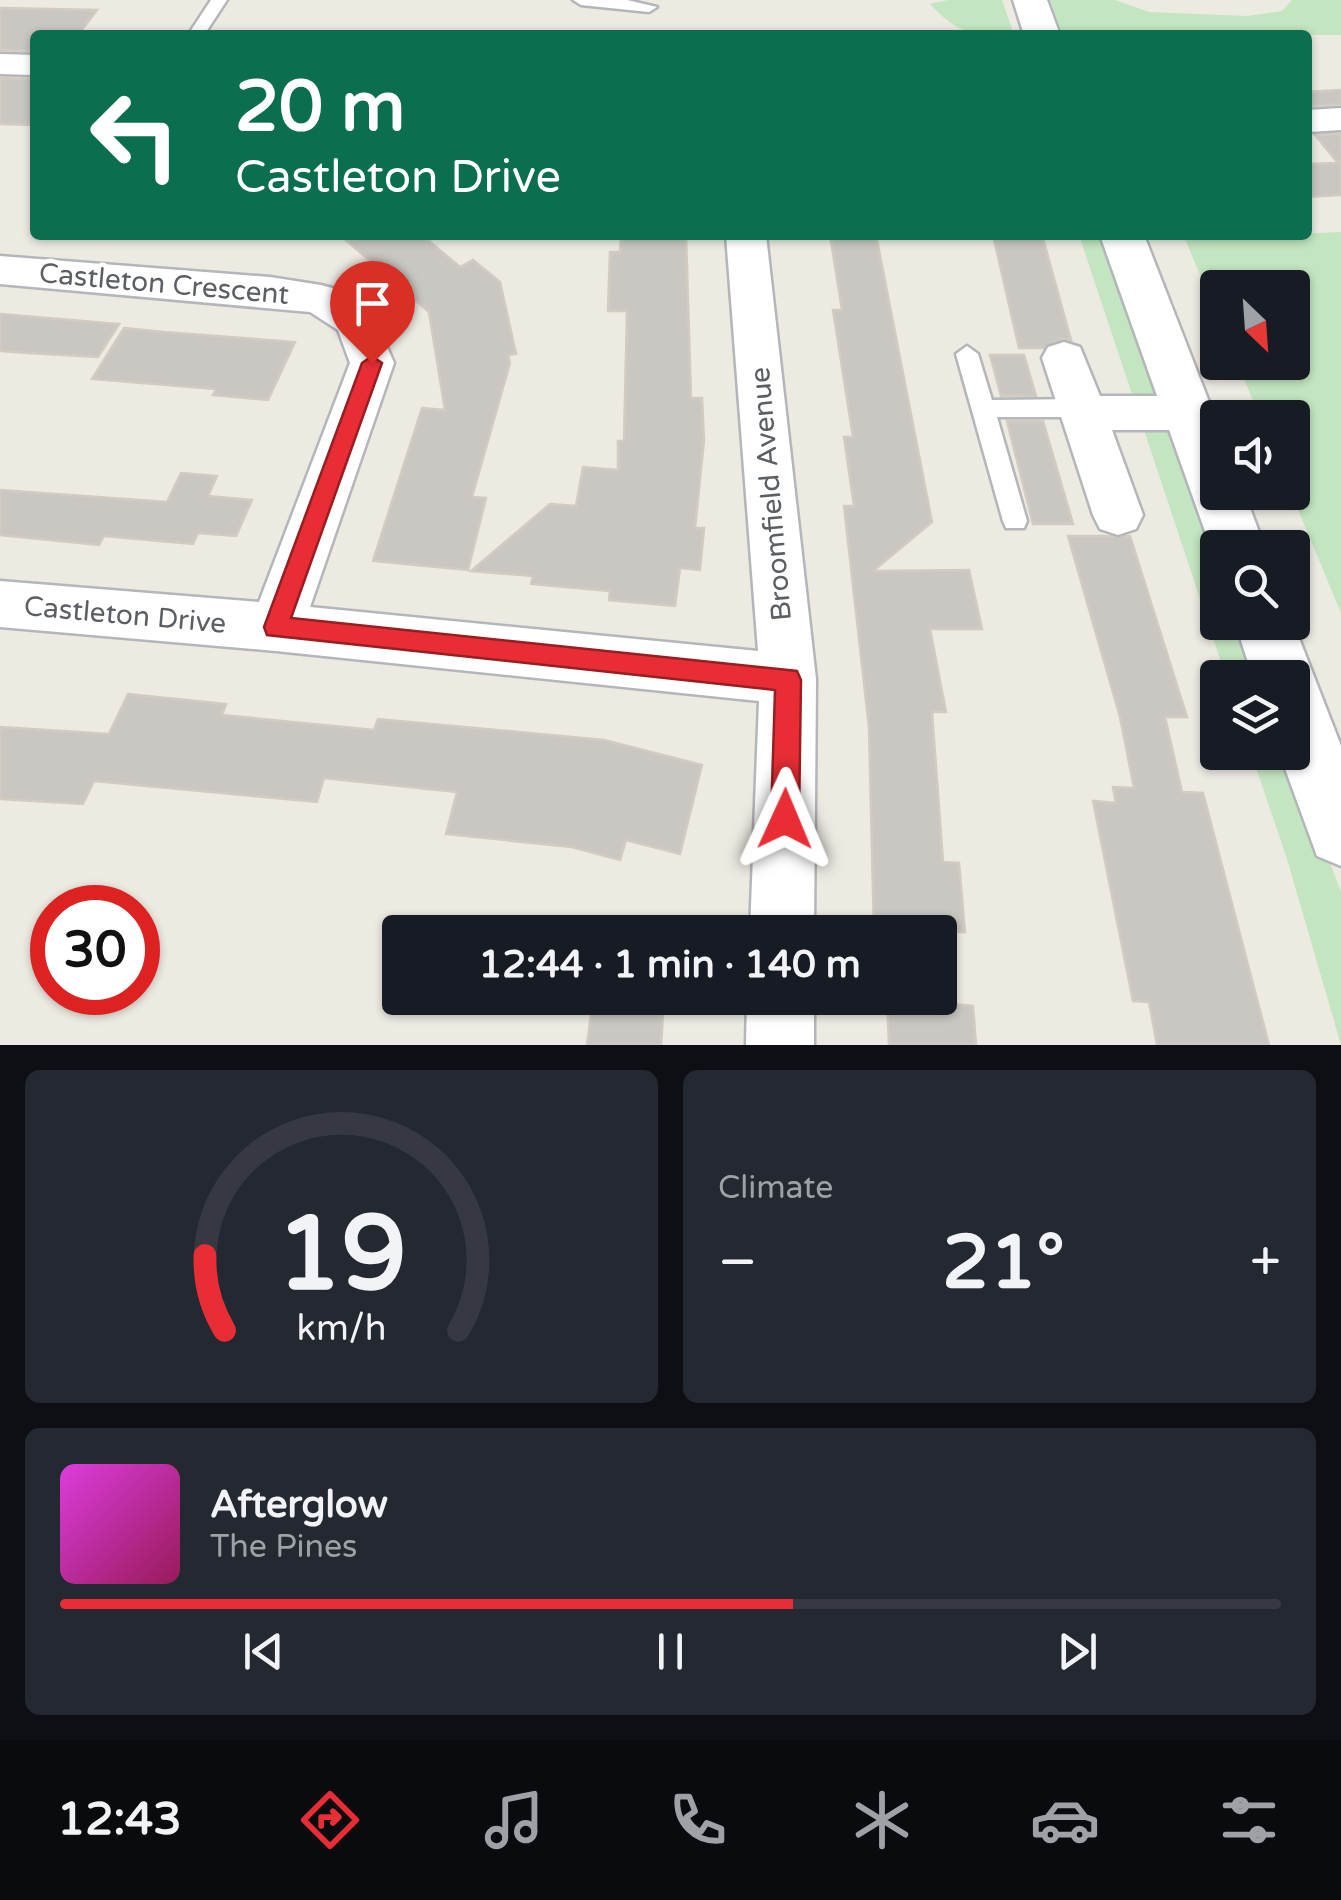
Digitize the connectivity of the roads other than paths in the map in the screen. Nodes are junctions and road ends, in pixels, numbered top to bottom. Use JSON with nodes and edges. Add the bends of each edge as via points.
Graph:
{"nodes":[{"id":1,"x":219,"y":0,"type":"edge"},
{"id":2,"x":581,"y":0,"type":"edge"},
{"id":3,"x":1030,"y":0,"type":"edge"},
{"id":4,"x":649,"y":7,"type":"dead end"},
{"id":5,"x":199,"y":30,"type":"edge"},
{"id":6,"x":1040,"y":30,"type":"edge"},
{"id":7,"x":0,"y":64,"type":"edge"},
{"id":8,"x":30,"y":65,"type":"edge"},
{"id":9,"x":1341,"y":119,"type":"edge"},
{"id":10,"x":1312,"y":121,"type":"edge"},
{"id":11,"x":746,"y":240,"type":"edge"},
{"id":12,"x":1124,"y":240,"type":"edge"},
{"id":13,"x":0,"y":270,"type":"edge"},
{"id":14,"x":967,"y":354,"type":"dead end"},
{"id":15,"x":1064,"y":358,"type":"dead end"},
{"id":16,"x":984,"y":409,"type":"junction"},
{"id":17,"x":1082,"y":411,"type":"junction"},
{"id":18,"x":1187,"y":412,"type":"junction"},
{"id":19,"x":1118,"y":515,"type":"dead end"},
{"id":20,"x":1016,"y":521,"type":"dead end"},
{"id":21,"x":1230,"y":530,"type":"edge"},
{"id":22,"x":0,"y":604,"type":"edge"},
{"id":23,"x":276,"y":627,"type":"junction"},
{"id":24,"x":788,"y":680,"type":"junction"},
{"id":25,"x":1310,"y":748,"type":"edge"},
{"id":26,"x":1341,"y":832,"type":"edge"},
{"id":27,"x":782,"y":915,"type":"edge"},
{"id":28,"x":781,"y":1015,"type":"edge"},
{"id":29,"x":780,"y":1045,"type":"edge"}],
"edges":[{"from":1,"to":5,"type":"lane"},
{"from":2,"to":4,"type":"lane"},
{"from":3,"to":6,"type":"street"},
{"from":7,"to":8,"type":"street"},
{"from":9,"to":10,"type":"street"},
{"from":11,"to":24,"type":"street","name":"Broomfield Avenue"},
{"from":12,"to":18,"type":"street"},
{"from":13,"to":23,"type":"street","name":"Castleton Crescent","via":[[270,291],[321,300],[356,321],[372,363]]},
{"from":14,"to":16,"type":"lane"},
{"from":15,"to":17,"type":"street"},
{"from":16,"to":17,"type":"lane"},
{"from":16,"to":20,"type":"lane"},
{"from":17,"to":18,"type":"street"},
{"from":17,"to":19,"type":"street"},
{"from":18,"to":21,"type":"street"},
{"from":22,"to":23,"type":"street","name":"Castleton Drive"},
{"from":23,"to":24,"type":"street","name":"Castleton Drive"},
{"from":24,"to":27,"type":"street","name":"Broomfield Avenue"},
{"from":25,"to":26,"type":"street"},
{"from":28,"to":29,"type":"street"}]}
